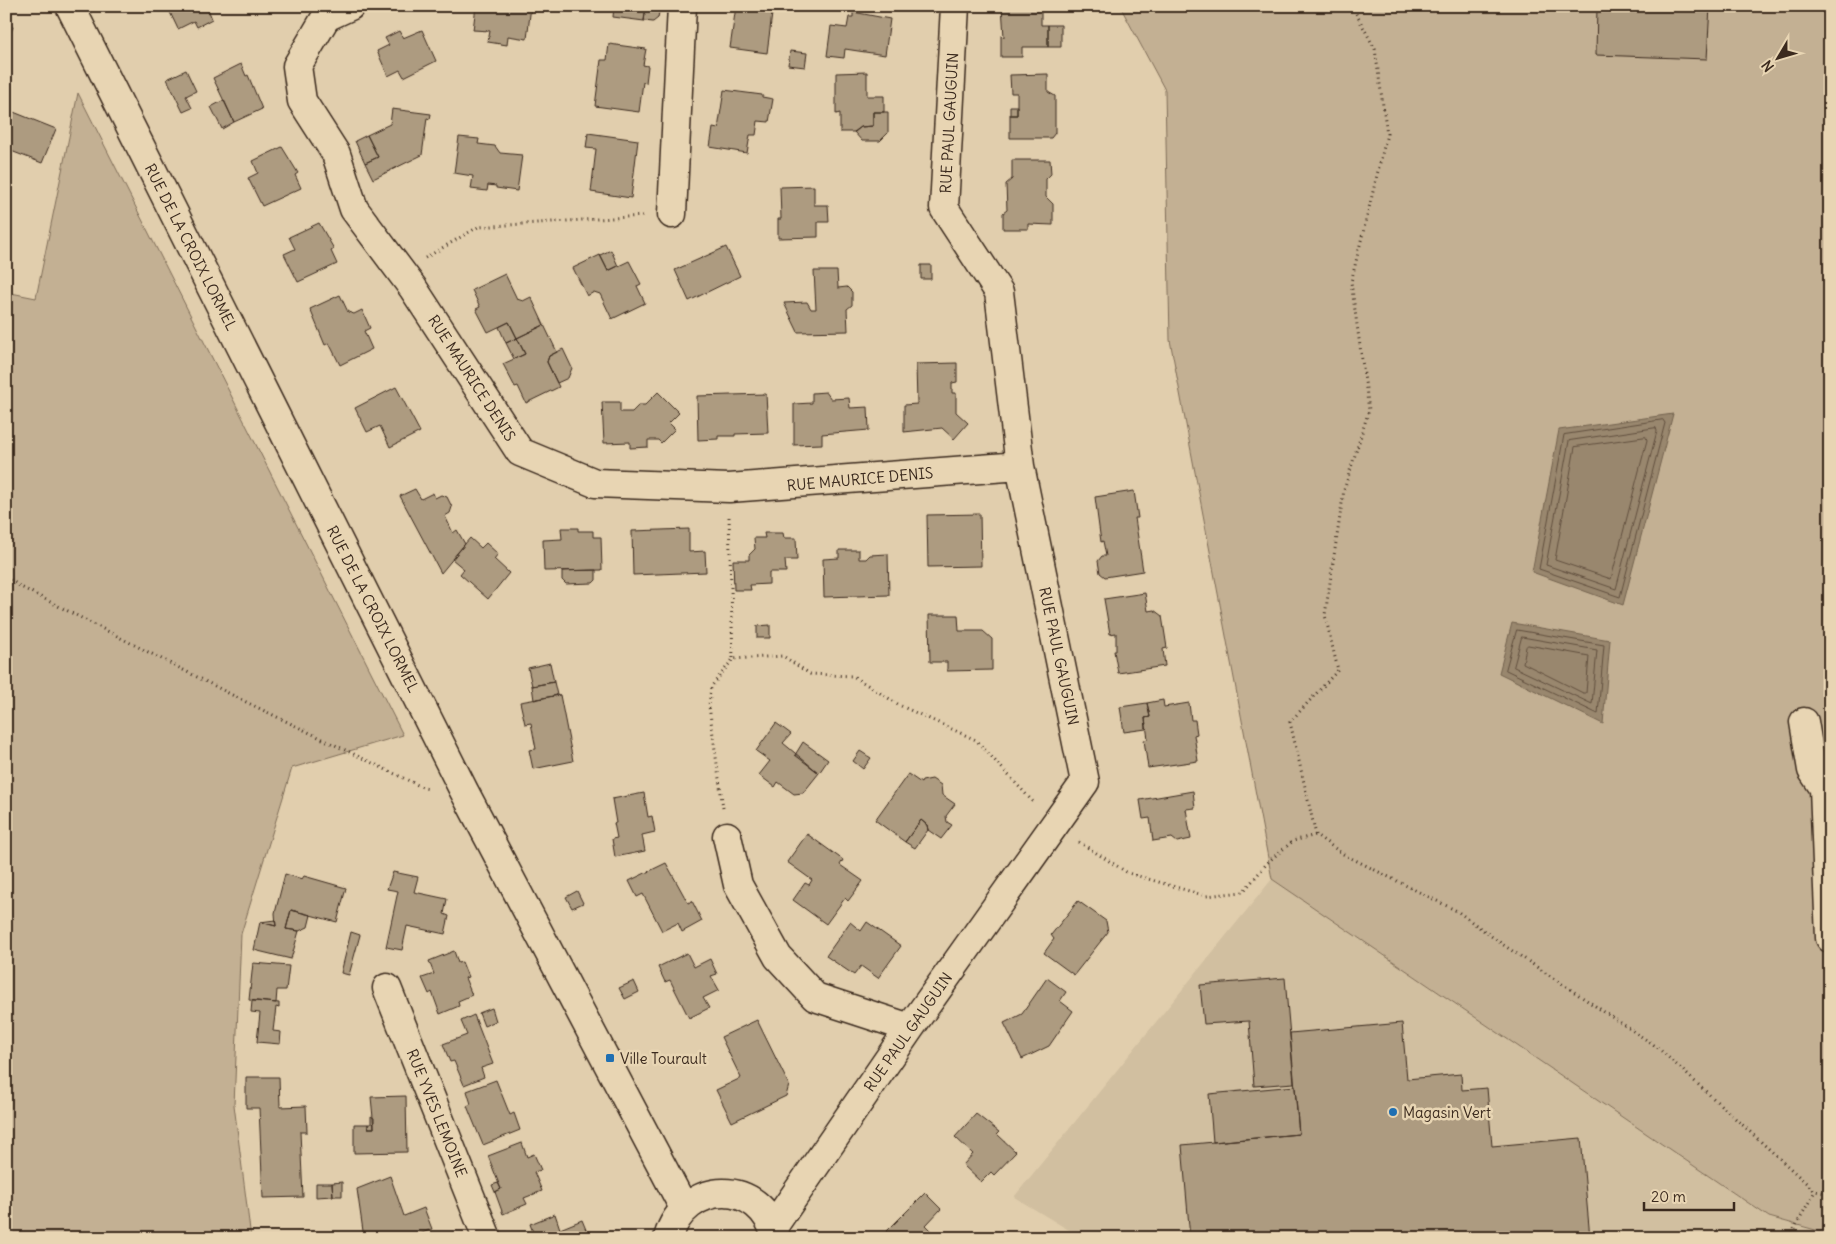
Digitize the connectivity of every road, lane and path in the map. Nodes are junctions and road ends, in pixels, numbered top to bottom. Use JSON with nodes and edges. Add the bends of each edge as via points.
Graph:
{"nodes":[{"id":1,"x":70,"y":6,"type":"edge"},
{"id":2,"x":350,"y":6,"type":"edge"},
{"id":3,"x":682,"y":6,"type":"edge"},
{"id":4,"x":955,"y":6,"type":"edge"},
{"id":5,"x":1352,"y":6,"type":"edge"},
{"id":6,"x":672,"y":214,"type":"joint"},
{"id":7,"x":401,"y":272,"type":"junction"},
{"id":8,"x":1020,"y":466,"type":"junction"},
{"id":9,"x":729,"y":488,"type":"junction"},
{"id":10,"x":6,"y":577,"type":"edge"},
{"id":11,"x":733,"y":659,"type":"junction"},
{"id":12,"x":1804,"y":722,"type":"dead end"},
{"id":13,"x":464,"y":791,"type":"junction"},
{"id":14,"x":1055,"y":825,"type":"junction"},
{"id":15,"x":1316,"y":835,"type":"junction"},
{"id":16,"x":727,"y":836,"type":"joint"},
{"id":17,"x":1830,"y":938,"type":"edge"},
{"id":18,"x":386,"y":988,"type":"dead end"},
{"id":19,"x":910,"y":1028,"type":"junction"},
{"id":20,"x":1815,"y":1191,"type":"junction"},
{"id":21,"x":1830,"y":1194,"type":"edge"},
{"id":22,"x":684,"y":1208,"type":"junction"},
{"id":23,"x":775,"y":1232,"type":"edge"},
{"id":24,"x":487,"y":1238,"type":"edge"},
{"id":25,"x":668,"y":1238,"type":"edge"},
{"id":26,"x":1789,"y":1238,"type":"edge"}],
"edges":[{"from":1,"to":13,"type":"street","name":"RUE DE LA CROIX LORMEL"},
{"from":2,"to":7,"type":"street","name":"RUE MAURICE DENIS","via":[[326,17],[297,66],[302,101],[336,154],[354,209]]},
{"from":3,"to":6,"type":"street"},
{"from":4,"to":8,"type":"street","name":"RUE PAUL GAUGUIN","via":[[944,208],[999,292]]},
{"from":5,"to":15,"type":"path","via":[[1375,50],[1388,134],[1351,282],[1369,410],[1344,490],[1325,615],[1338,670],[1290,722]]},
{"from":6,"to":7,"type":"path","via":[[478,227]]},
{"from":7,"to":9,"type":"street","name":"RUE MAURICE DENIS","via":[[520,452],[595,483]]},
{"from":8,"to":9,"type":"street","name":"RUE MAURICE DENIS"},
{"from":8,"to":14,"type":"street","name":"RUE PAUL GAUGUIN","via":[[1085,782]]},
{"from":9,"to":11,"type":"path"},
{"from":10,"to":13,"type":"path","via":[[242,700],[424,788]]},
{"from":11,"to":14,"type":"path","via":[[783,656],[810,674],[854,676],[901,706],[976,740]]},
{"from":11,"to":16,"type":"path","via":[[711,687],[709,706]]},
{"from":12,"to":17,"type":"street","via":[[1812,770],[1824,788]]},
{"from":13,"to":22,"type":"street","name":"RUE DE LA CROIX LORMEL"},
{"from":14,"to":15,"type":"path","via":[[1128,873],[1206,896],[1243,892],[1269,861],[1293,840]]},
{"from":14,"to":19,"type":"street","name":"RUE PAUL GAUGUIN"},
{"from":15,"to":20,"type":"path","via":[[1343,854],[1458,911],[1657,1047]]},
{"from":16,"to":19,"type":"street","via":[[738,885],[778,957],[815,997]]},
{"from":18,"to":24,"type":"street","name":"RUE YVES LEMOINE"},
{"from":19,"to":23,"type":"street","name":"RUE PAUL GAUGUIN"},
{"from":20,"to":21,"type":"path"},
{"from":20,"to":26,"type":"path"},
{"from":22,"to":23,"type":"street","via":[[699,1198],[716,1193],[734,1194],[751,1200],[764,1212]]},
{"from":22,"to":25,"type":"street","via":[[674,1221]]}]}
